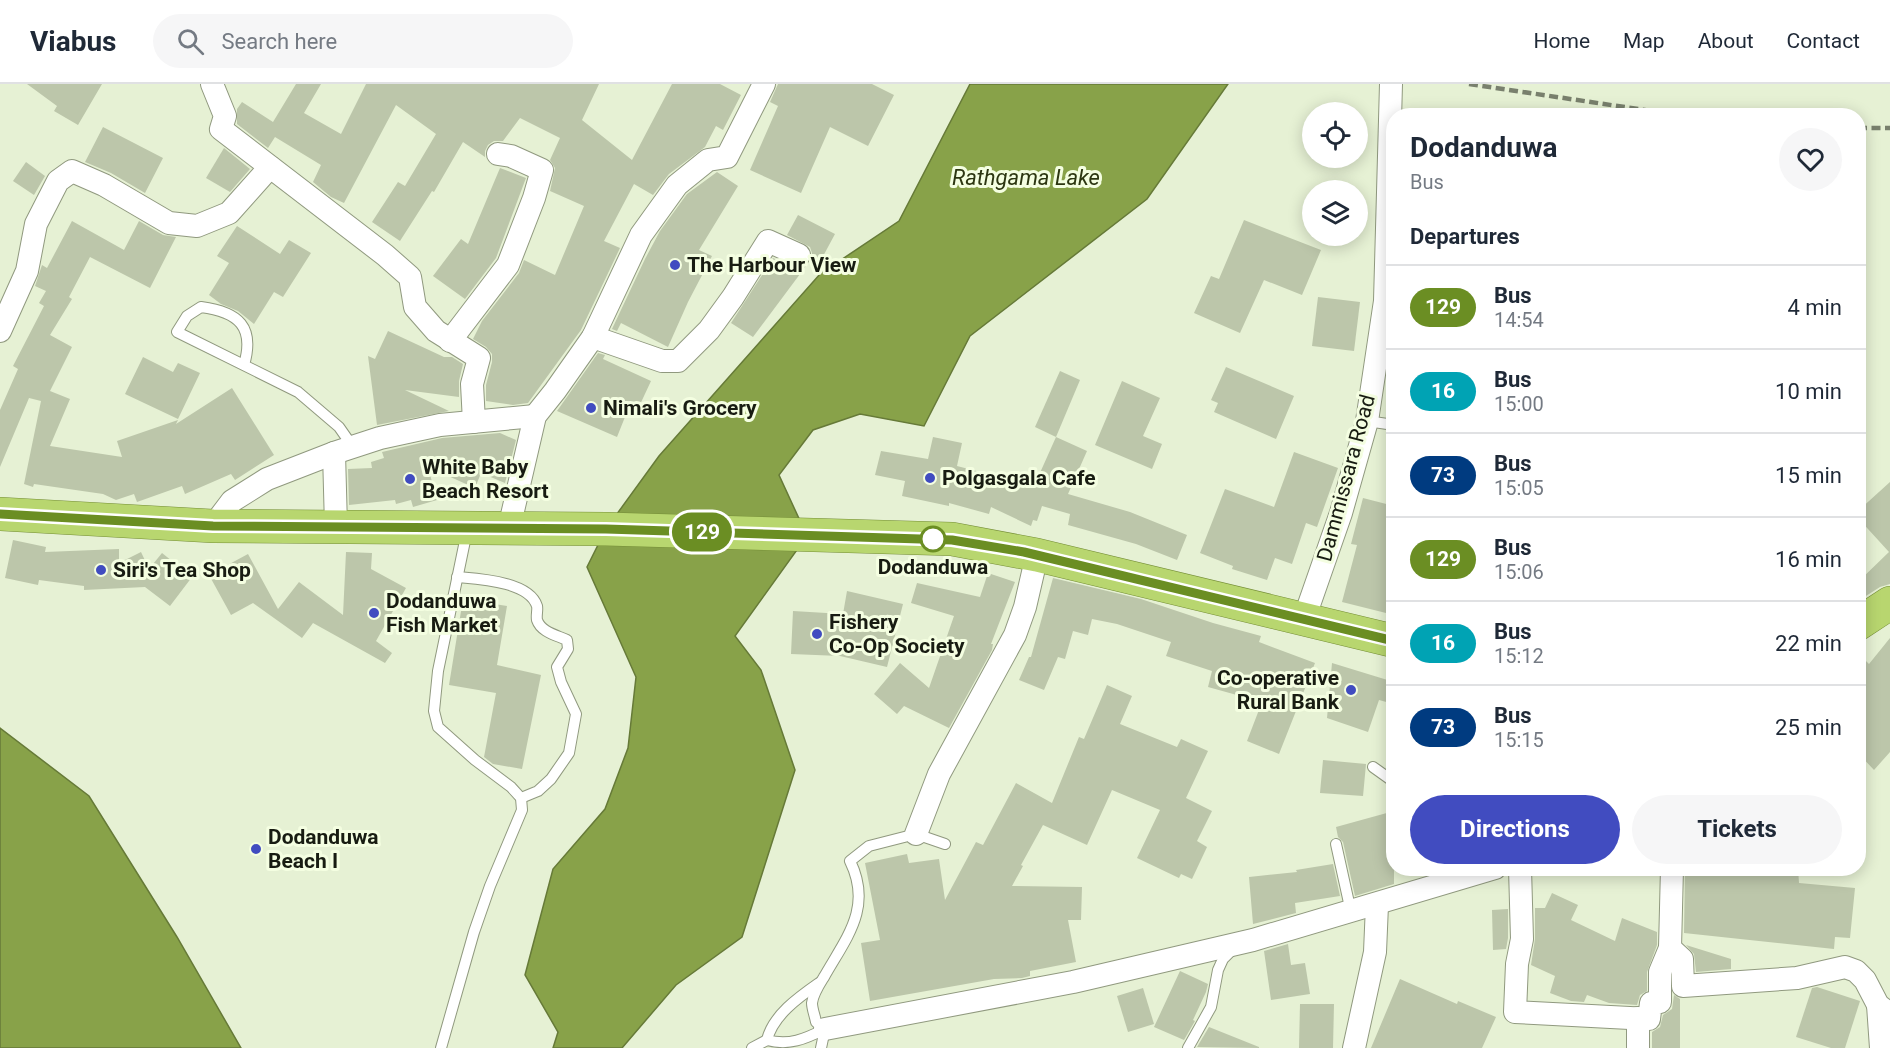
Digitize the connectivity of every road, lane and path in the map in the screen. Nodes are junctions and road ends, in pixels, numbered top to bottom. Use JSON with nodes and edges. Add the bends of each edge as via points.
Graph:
{"nodes":[{"id":1,"x":212,"y":84,"type":"edge"},
{"id":2,"x":764,"y":84,"type":"edge"},
{"id":3,"x":1391,"y":84,"type":"edge"},
{"id":4,"x":1391,"y":108,"type":"edge"},
{"id":5,"x":498,"y":154,"type":"dead end"},
{"id":6,"x":270,"y":167,"type":"junction"},
{"id":7,"x":799,"y":255,"type":"dead end"},
{"id":8,"x":1386,"y":294,"type":"edge"},
{"id":9,"x":0,"y":331,"type":"edge"},
{"id":10,"x":593,"y":337,"type":"junction"},
{"id":11,"x":450,"y":341,"type":"junction"},
{"id":12,"x":244,"y":365,"type":"junction"},
{"id":13,"x":535,"y":416,"type":"junction"},
{"id":14,"x":1366,"y":421,"type":"junction"},
{"id":15,"x":474,"y":422,"type":"junction"},
{"id":16,"x":1386,"y":424,"type":"edge"},
{"id":17,"x":343,"y":450,"type":"junction"},
{"id":18,"x":0,"y":514,"type":"edge"},
{"id":19,"x":213,"y":526,"type":"junction"},
{"id":20,"x":336,"y":526,"type":"junction"},
{"id":21,"x":467,"y":527,"type":"junction"},
{"id":22,"x":508,"y":528,"type":"junction"},
{"id":23,"x":1037,"y":555,"type":"junction"},
{"id":24,"x":457,"y":577,"type":"junction"},
{"id":25,"x":1880,"y":614,"type":"edge"},
{"id":26,"x":1304,"y":619,"type":"junction"},
{"id":27,"x":1866,"y":631,"type":"edge"},
{"id":28,"x":1386,"y":639,"type":"edge"},
{"id":29,"x":1373,"y":767,"type":"dead end"},
{"id":30,"x":1386,"y":776,"type":"edge"},
{"id":31,"x":521,"y":798,"type":"junction"},
{"id":32,"x":916,"y":834,"type":"junction"},
{"id":33,"x":945,"y":844,"type":"dead end"},
{"id":34,"x":1336,"y":844,"type":"dead end"},
{"id":35,"x":1461,"y":876,"type":"edge"},
{"id":36,"x":1520,"y":876,"type":"edge"},
{"id":37,"x":1672,"y":876,"type":"edge"},
{"id":38,"x":1377,"y":904,"type":"junction"},
{"id":39,"x":1351,"y":912,"type":"junction"},
{"id":40,"x":1237,"y":944,"type":"junction"},
{"id":41,"x":1670,"y":948,"type":"junction"},
{"id":42,"x":821,"y":981,"type":"junction"},
{"id":43,"x":1884,"y":1010,"type":"edge"},
{"id":44,"x":1638,"y":1018,"type":"junction"},
{"id":45,"x":823,"y":1039,"type":"edge"},
{"id":46,"x":767,"y":1040,"type":"junction"},
{"id":47,"x":441,"y":1048,"type":"edge"},
{"id":48,"x":752,"y":1048,"type":"edge"},
{"id":49,"x":1188,"y":1048,"type":"edge"},
{"id":50,"x":1354,"y":1048,"type":"edge"},
{"id":51,"x":1638,"y":1048,"type":"edge"},
{"id":52,"x":1881,"y":1048,"type":"edge"}],
"edges":[{"from":1,"to":6,"type":"street","via":[[225,116],[221,129]]},
{"from":2,"to":10,"type":"street","via":[[727,157],[708,160],[677,185],[641,236]]},
{"from":3,"to":4,"type":"street","name":"Dammissara Road"},
{"from":5,"to":11,"type":"street","via":[[542,170],[508,265]]},
{"from":6,"to":9,"type":"street","via":[[229,213],[197,226],[169,223],[72,171],[58,181],[36,224],[27,271]]},
{"from":6,"to":11,"type":"street","via":[[410,277],[416,307],[435,331]]},
{"from":7,"to":10,"type":"street","via":[[768,242],[709,330],[678,361],[662,361]]},
{"from":8,"to":14,"type":"street","name":"Dammissara Road"},
{"from":10,"to":13,"type":"street"},
{"from":11,"to":15,"type":"street","via":[[478,358],[472,384]]},
{"from":12,"to":12,"type":"lane","via":[[177,332],[187,316],[201,307],[214,308],[241,322],[248,335],[249,349]]},
{"from":12,"to":17,"type":"lane","via":[[298,392],[339,427]]},
{"from":13,"to":15,"type":"street"},
{"from":13,"to":22,"type":"street"},
{"from":14,"to":16,"type":"lane"},
{"from":14,"to":26,"type":"street","name":"Dammissara Road","via":[[1341,513]]},
{"from":15,"to":17,"type":"street","via":[[380,438]]},
{"from":17,"to":19,"type":"street","via":[[267,478],[232,501]]},
{"from":17,"to":20,"type":"street"},
{"from":18,"to":19,"type":"highway"},
{"from":19,"to":20,"type":"highway"},
{"from":20,"to":21,"type":"highway"},
{"from":21,"to":22,"type":"highway"},
{"from":21,"to":24,"type":"lane"},
{"from":22,"to":23,"type":"highway","via":[[952,540]]},
{"from":23,"to":26,"type":"highway"},
{"from":23,"to":32,"type":"street","via":[[1015,635],[939,774]]},
{"from":24,"to":31,"type":"lane","via":[[438,671],[434,711],[438,727]]},
{"from":24,"to":31,"type":"lane","via":[[505,583],[528,593],[537,606],[542,628],[567,640],[568,650],[557,667],[576,714],[569,753],[551,779],[538,791]]},
{"from":25,"to":27,"type":"street"},
{"from":26,"to":28,"type":"highway"},
{"from":29,"to":30,"type":"lane"},
{"from":31,"to":47,"type":"lane","via":[[522,810],[474,932]]},
{"from":32,"to":33,"type":"lane"},
{"from":32,"to":42,"type":"lane","via":[[869,846],[850,861],[860,892],[858,914]]},
{"from":34,"to":39,"type":"lane"},
{"from":35,"to":38,"type":"street"},
{"from":36,"to":44,"type":"street","via":[[1522,939],[1515,1012]]},
{"from":37,"to":41,"type":"street"},
{"from":38,"to":39,"type":"street"},
{"from":38,"to":50,"type":"street","via":[[1375,952]]},
{"from":39,"to":40,"type":"street"},
{"from":40,"to":45,"type":"street"},
{"from":40,"to":49,"type":"lane","via":[[1223,959],[1211,1007]]},
{"from":41,"to":43,"type":"street","via":[[1682,959],[1683,986],[1797,978],[1845,967],[1865,980]]},
{"from":41,"to":44,"type":"street","via":[[1660,972],[1660,1002],[1651,1003],[1649,1019]]},
{"from":42,"to":45,"type":"lane","via":[[812,1003]]},
{"from":42,"to":46,"type":"lane","via":[[780,1016]]},
{"from":43,"to":52,"type":"street"},
{"from":44,"to":51,"type":"street"},
{"from":45,"to":46,"type":"lane","via":[[779,1043]]},
{"from":46,"to":48,"type":"lane"}]}
